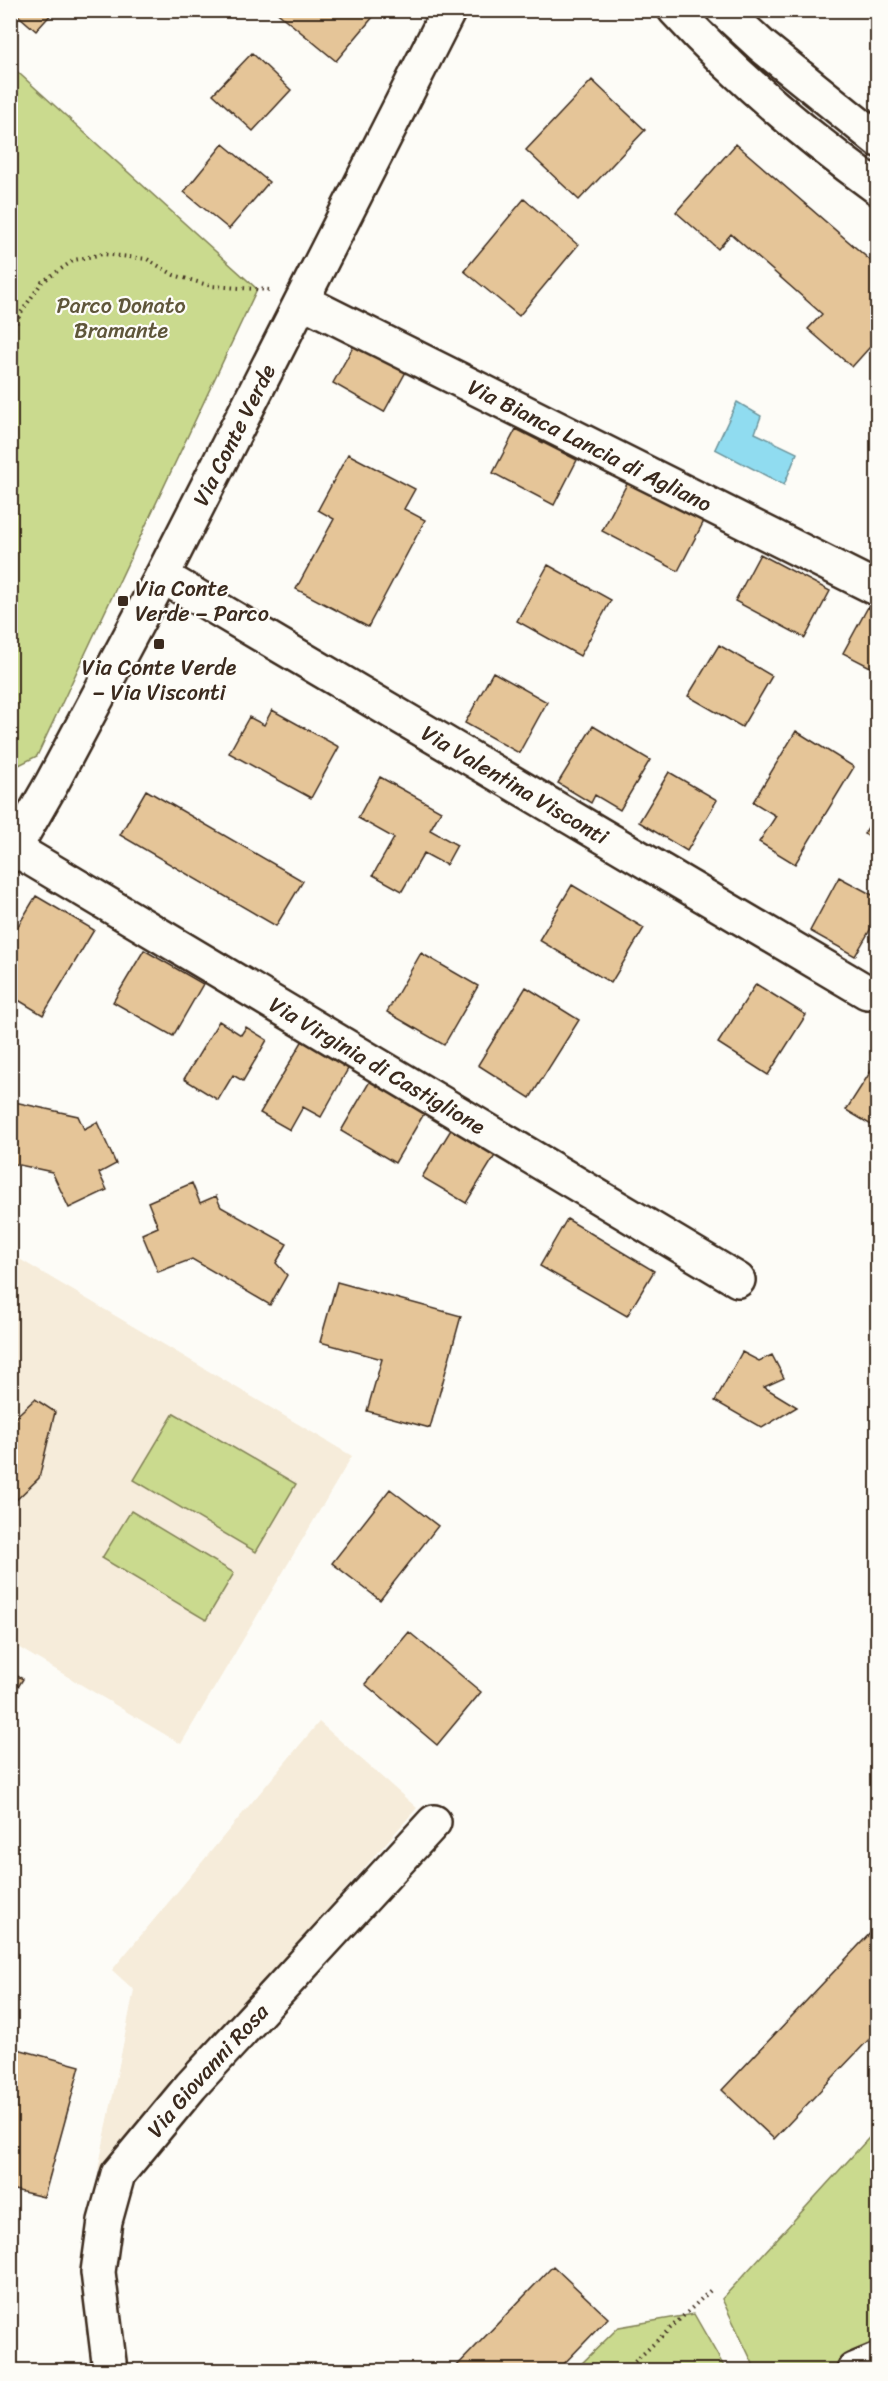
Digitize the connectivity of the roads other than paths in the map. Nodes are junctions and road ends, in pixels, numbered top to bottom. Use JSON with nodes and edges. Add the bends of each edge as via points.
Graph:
{"nodes":[{"id":1,"x":449,"y":10,"type":"edge"},
{"id":2,"x":675,"y":10,"type":"edge"},
{"id":3,"x":723,"y":10,"type":"edge"},
{"id":4,"x":878,"y":140,"type":"edge"},
{"id":5,"x":878,"y":188,"type":"edge"},
{"id":6,"x":302,"y":301,"type":"junction"},
{"id":7,"x":162,"y":576,"type":"junction"},
{"id":8,"x":878,"y":589,"type":"edge"},
{"id":9,"x":12,"y":851,"type":"edge"},
{"id":10,"x":867,"y":992,"type":"dead end"},
{"id":11,"x":738,"y":1280,"type":"dead end"},
{"id":12,"x":434,"y":1822,"type":"dead end"},
{"id":13,"x":878,"y":2360,"type":"edge"},
{"id":14,"x":110,"y":2370,"type":"edge"},
{"id":15,"x":854,"y":2370,"type":"edge"}],
"edges":[{"from":1,"to":6,"type":"street","name":"Via Conte Verde"},
{"from":2,"to":5,"type":"street","via":[[760,96]]},
{"from":3,"to":4,"type":"street"},
{"from":6,"to":7,"type":"street","name":"Via Conte Verde"},
{"from":6,"to":8,"type":"street","name":"Via Bianca Lancia di Agliano"},
{"from":7,"to":9,"type":"street","name":"Via Conte Verde"},
{"from":7,"to":10,"type":"street","name":"Via Valentina Visconti"},
{"from":9,"to":11,"type":"street","name":"Via Virginia di Castiglione"},
{"from":12,"to":14,"type":"street","name":"Via Giovanni Rosa","via":[[192,2086],[118,2174],[105,2221],[98,2272]]},
{"from":13,"to":15,"type":"street"}]}
